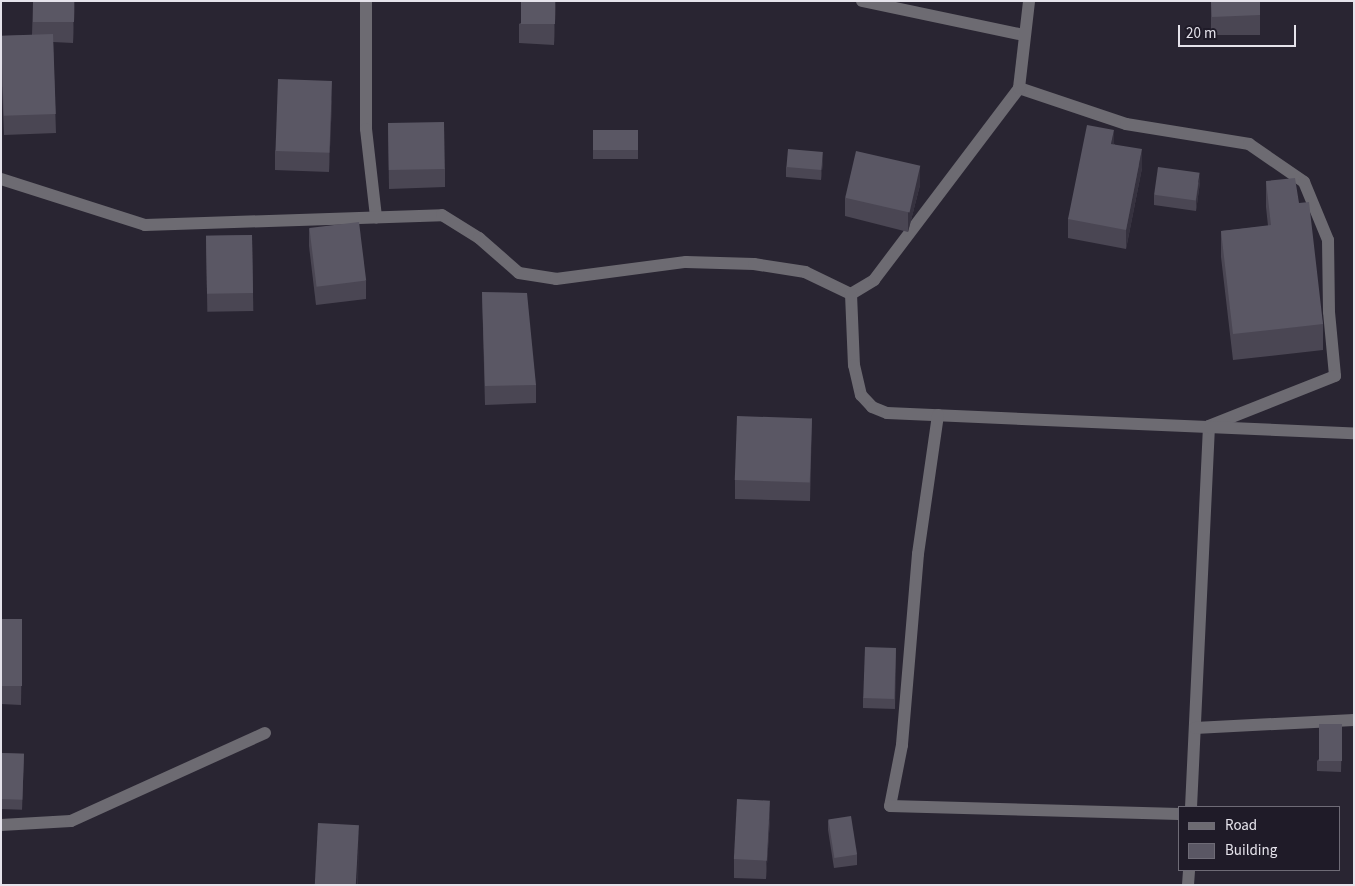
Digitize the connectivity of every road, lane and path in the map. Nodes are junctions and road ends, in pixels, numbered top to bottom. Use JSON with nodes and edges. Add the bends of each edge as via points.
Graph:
{"nodes":[{"id":1,"x":366,"y":1,"type":"edge"},
{"id":2,"x":862,"y":1,"type":"edge"},
{"id":3,"x":1029,"y":1,"type":"edge"},
{"id":4,"x":1024,"y":35,"type":"junction"},
{"id":5,"x":1019,"y":88,"type":"junction"},
{"id":6,"x":1,"y":179,"type":"edge"},
{"id":7,"x":376,"y":217,"type":"junction"},
{"id":8,"x":851,"y":294,"type":"junction"},
{"id":9,"x":938,"y":415,"type":"junction"},
{"id":10,"x":1209,"y":426,"type":"junction"},
{"id":11,"x":1354,"y":433,"type":"edge"},
{"id":12,"x":1354,"y":720,"type":"edge"},
{"id":13,"x":1195,"y":728,"type":"junction"},
{"id":14,"x":265,"y":733,"type":"dead end"},
{"id":15,"x":1192,"y":806,"type":"edge"},
{"id":16,"x":1178,"y":814,"type":"edge"},
{"id":17,"x":1,"y":825,"type":"edge"},
{"id":18,"x":1189,"y":871,"type":"edge"},
{"id":19,"x":1188,"y":885,"type":"edge"}],
"edges":[{"from":1,"to":7,"type":"street","via":[[366,129]]},
{"from":2,"to":4,"type":"street"},
{"from":3,"to":4,"type":"street"},
{"from":4,"to":5,"type":"street"},
{"from":5,"to":8,"type":"street","via":[[874,280]]},
{"from":5,"to":10,"type":"street","via":[[1126,124],[1249,144],[1304,182],[1328,240],[1329,312],[1335,376]]},
{"from":6,"to":7,"type":"street","via":[[144,225]]},
{"from":7,"to":8,"type":"street","via":[[442,216],[479,238],[519,274],[556,279],[686,262],[754,264],[805,272]]},
{"from":8,"to":9,"type":"street","via":[[854,365],[861,395],[872,407],[887,413]]},
{"from":9,"to":10,"type":"street"},
{"from":9,"to":16,"type":"street","via":[[918,554],[902,745],[890,806]]},
{"from":10,"to":11,"type":"street"},
{"from":10,"to":13,"type":"street"},
{"from":12,"to":13,"type":"street"},
{"from":13,"to":15,"type":"street"},
{"from":14,"to":17,"type":"street","via":[[71,821]]},
{"from":18,"to":19,"type":"street"}]}
